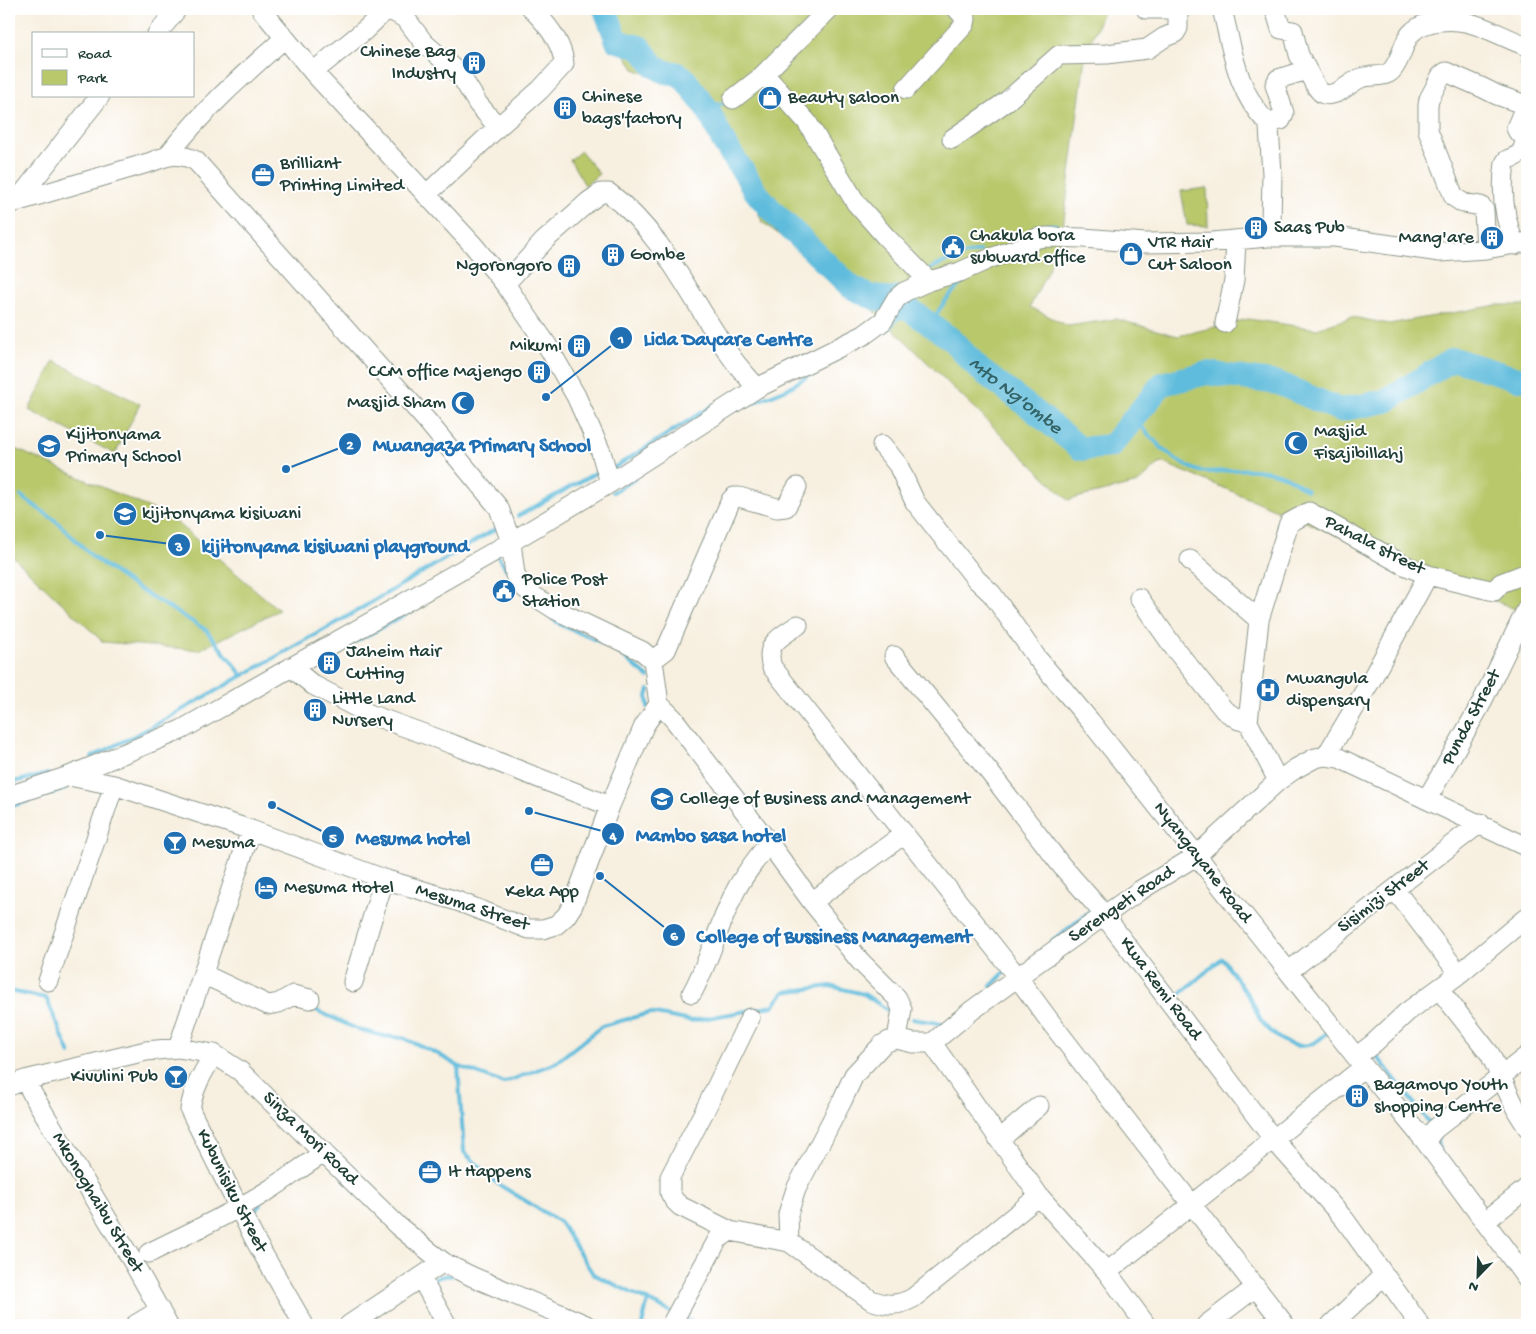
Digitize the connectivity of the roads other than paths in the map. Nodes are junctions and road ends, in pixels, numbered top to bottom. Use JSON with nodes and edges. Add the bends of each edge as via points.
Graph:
{"nodes":[{"id":1,"x":176,"y":9,"type":"edge"},
{"id":2,"x":261,"y":9,"type":"edge"},
{"id":3,"x":532,"y":9,"type":"edge"},
{"id":4,"x":829,"y":9,"type":"edge"},
{"id":5,"x":957,"y":9,"type":"edge"},
{"id":6,"x":1146,"y":9,"type":"edge"},
{"id":7,"x":1167,"y":9,"type":"edge"},
{"id":8,"x":1178,"y":9,"type":"edge"},
{"id":9,"x":1222,"y":9,"type":"edge"},
{"id":10,"x":1276,"y":9,"type":"edge"},
{"id":11,"x":385,"y":10,"type":"edge"},
{"id":12,"x":1455,"y":15,"type":"edge"},
{"id":13,"x":159,"y":32,"type":"edge"},
{"id":14,"x":285,"y":38,"type":"junction"},
{"id":15,"x":1527,"y":46,"type":"edge"},
{"id":16,"x":1307,"y":70,"type":"junction"},
{"id":17,"x":313,"y":72,"type":"junction"},
{"id":18,"x":764,"y":74,"type":"junction"},
{"id":19,"x":906,"y":89,"type":"dead end"},
{"id":20,"x":98,"y":98,"type":"edge"},
{"id":21,"x":732,"y":99,"type":"dead end"},
{"id":22,"x":1268,"y":123,"type":"junction"},
{"id":23,"x":498,"y":127,"type":"junction"},
{"id":24,"x":952,"y":139,"type":"dead end"},
{"id":25,"x":168,"y":155,"type":"junction"},
{"id":26,"x":426,"y":195,"type":"junction"},
{"id":27,"x":13,"y":202,"type":"edge"},
{"id":28,"x":1268,"y":237,"type":"junction"},
{"id":29,"x":1236,"y":240,"type":"junction"},
{"id":30,"x":1521,"y":243,"type":"edge"},
{"id":31,"x":1486,"y":249,"type":"junction"},
{"id":32,"x":929,"y":281,"type":"junction"},
{"id":33,"x":505,"y":284,"type":"junction"},
{"id":34,"x":1226,"y":323,"type":"dead end"},
{"id":35,"x":757,"y":388,"type":"junction"},
{"id":36,"x":882,"y":445,"type":"dead end"},
{"id":37,"x":610,"y":483,"type":"junction"},
{"id":38,"x":797,"y":486,"type":"dead end"},
{"id":39,"x":511,"y":542,"type":"junction"},
{"id":40,"x":1190,"y":560,"type":"dead end"},
{"id":41,"x":1527,"y":573,"type":"edge"},
{"id":42,"x":1428,"y":575,"type":"junction"},
{"id":43,"x":1139,"y":598,"type":"dead end"},
{"id":44,"x":1527,"y":608,"type":"edge"},
{"id":45,"x":1259,"y":620,"type":"junction"},
{"id":46,"x":798,"y":625,"type":"dead end"},
{"id":47,"x":894,"y":656,"type":"dead end"},
{"id":48,"x":653,"y":660,"type":"junction"},
{"id":49,"x":291,"y":668,"type":"junction"},
{"id":50,"x":659,"y":704,"type":"junction"},
{"id":51,"x":1248,"y":722,"type":"junction"},
{"id":52,"x":1326,"y":756,"type":"junction"},
{"id":53,"x":69,"y":776,"type":"junction"},
{"id":54,"x":1278,"y":781,"type":"junction"},
{"id":55,"x":114,"y":785,"type":"junction"},
{"id":56,"x":9,"y":796,"type":"edge"},
{"id":57,"x":1427,"y":799,"type":"junction"},
{"id":58,"x":610,"y":806,"type":"junction"},
{"id":59,"x":1480,"y":823,"type":"junction"},
{"id":60,"x":251,"y":830,"type":"junction"},
{"id":61,"x":904,"y":834,"type":"junction"},
{"id":62,"x":769,"y":842,"type":"junction"},
{"id":63,"x":1527,"y":847,"type":"edge"},
{"id":64,"x":1196,"y":856,"type":"junction"},
{"id":65,"x":384,"y":879,"type":"junction"},
{"id":66,"x":1395,"y":890,"type":"junction"},
{"id":67,"x":812,"y":902,"type":"junction"},
{"id":68,"x":1104,"y":916,"type":"junction"},
{"id":69,"x":1527,"y":917,"type":"edge"},
{"id":70,"x":1289,"y":971,"type":"junction"},
{"id":71,"x":203,"y":974,"type":"junction"},
{"id":72,"x":1459,"y":974,"type":"junction"},
{"id":73,"x":1017,"y":977,"type":"junction"},
{"id":74,"x":48,"y":981,"type":"dead end"},
{"id":75,"x":352,"y":982,"type":"dead end"},
{"id":76,"x":1439,"y":989,"type":"junction"},
{"id":77,"x":692,"y":993,"type":"dead end"},
{"id":78,"x":310,"y":999,"type":"dead end"},
{"id":79,"x":750,"y":1018,"type":"dead end"},
{"id":80,"x":897,"y":1039,"type":"junction"},
{"id":81,"x":932,"y":1043,"type":"junction"},
{"id":82,"x":178,"y":1048,"type":"junction"},
{"id":83,"x":214,"y":1054,"type":"junction"},
{"id":84,"x":1527,"y":1056,"type":"edge"},
{"id":85,"x":1360,"y":1062,"type":"junction"},
{"id":86,"x":1501,"y":1077,"type":"junction"},
{"id":87,"x":17,"y":1083,"type":"edge"},
{"id":88,"x":1039,"y":1106,"type":"dead end"},
{"id":89,"x":1527,"y":1127,"type":"edge"},
{"id":90,"x":999,"y":1140,"type":"junction"},
{"id":91,"x":1274,"y":1140,"type":"junction"},
{"id":92,"x":1425,"y":1141,"type":"junction"},
{"id":93,"x":323,"y":1151,"type":"junction"},
{"id":94,"x":1527,"y":1188,"type":"edge"},
{"id":95,"x":1039,"y":1196,"type":"junction"},
{"id":96,"x":1192,"y":1204,"type":"junction"},
{"id":97,"x":238,"y":1208,"type":"junction"},
{"id":98,"x":1486,"y":1223,"type":"junction"},
{"id":99,"x":730,"y":1231,"type":"junction"},
{"id":100,"x":789,"y":1242,"type":"junction"},
{"id":101,"x":149,"y":1253,"type":"dead end"},
{"id":102,"x":446,"y":1264,"type":"junction"},
{"id":103,"x":1108,"y":1272,"type":"junction"},
{"id":104,"x":1384,"y":1275,"type":"junction"},
{"id":105,"x":421,"y":1278,"type":"junction"},
{"id":106,"x":1527,"y":1279,"type":"edge"},
{"id":107,"x":1256,"y":1287,"type":"junction"},
{"id":108,"x":164,"y":1318,"type":"edge"},
{"id":109,"x":135,"y":1325,"type":"edge"},
{"id":110,"x":304,"y":1325,"type":"edge"},
{"id":111,"x":349,"y":1325,"type":"edge"},
{"id":112,"x":448,"y":1325,"type":"edge"},
{"id":113,"x":586,"y":1325,"type":"edge"},
{"id":114,"x":671,"y":1325,"type":"edge"},
{"id":115,"x":1146,"y":1325,"type":"edge"},
{"id":116,"x":1206,"y":1325,"type":"edge"},
{"id":117,"x":1285,"y":1325,"type":"edge"},
{"id":118,"x":1332,"y":1325,"type":"edge"},
{"id":119,"x":1420,"y":1325,"type":"edge"}],
"edges":[{"from":1,"to":13,"type":"street"},
{"from":2,"to":14,"type":"street"},
{"from":3,"to":23,"type":"street","via":[[544,20],[560,46],[564,64]]},
{"from":4,"to":18,"type":"street"},
{"from":5,"to":19,"type":"street","via":[[966,19],[965,24]]},
{"from":6,"to":7,"type":"street"},
{"from":8,"to":24,"type":"street","via":[[1176,33],[1165,36],[1147,49],[1059,55],[1007,101]]},
{"from":9,"to":22,"type":"street","via":[[1236,66],[1250,103]]},
{"from":10,"to":16,"type":"street","via":[[1281,29],[1294,33],[1298,55]]},
{"from":11,"to":17,"type":"street"},
{"from":11,"to":23,"type":"street","via":[[406,19],[424,43],[456,71]]},
{"from":12,"to":15,"type":"street"},
{"from":12,"to":16,"type":"street","via":[[1428,24],[1407,37],[1393,69],[1386,75],[1365,77],[1326,95],[1321,93]]},
{"from":14,"to":17,"type":"street"},
{"from":14,"to":25,"type":"street","via":[[208,108]]},
{"from":16,"to":22,"type":"street","via":[[1276,81],[1284,114],[1281,120]]},
{"from":17,"to":26,"type":"street"},
{"from":18,"to":21,"type":"street"},
{"from":18,"to":32,"type":"street","via":[[807,122],[856,203]]},
{"from":20,"to":27,"type":"street"},
{"from":22,"to":28,"type":"street","via":[[1272,174]]},
{"from":23,"to":26,"type":"street"},
{"from":25,"to":27,"type":"street"},
{"from":25,"to":39,"type":"street","via":[[188,156],[204,168],[482,485],[499,508]]},
{"from":26,"to":33,"type":"street"},
{"from":28,"to":29,"type":"street"},
{"from":28,"to":31,"type":"street","via":[[1335,237],[1440,252]]},
{"from":29,"to":32,"type":"street","via":[[1145,243],[1037,238],[960,272]]},
{"from":29,"to":34,"type":"street","via":[[1234,280]]},
{"from":30,"to":31,"type":"street"},
{"from":30,"to":31,"type":"street","via":[[1508,225],[1502,190],[1505,163],[1518,156],[1524,148],[1526,135],[1516,128],[1523,104],[1446,72],[1429,99],[1428,130],[1454,197],[1484,210]]},
{"from":32,"to":35,"type":"street","via":[[904,292],[883,321],[864,336]]},
{"from":33,"to":35,"type":"street","via":[[544,241],[588,202],[601,193],[609,192],[634,214],[661,247],[731,356]]},
{"from":33,"to":37,"type":"street","via":[[547,345],[576,396],[601,452]]},
{"from":35,"to":37,"type":"street"},
{"from":36,"to":64,"type":"street","name":"Nyangayane Road","via":[[898,465],[915,502],[976,579],[992,594],[1037,658]]},
{"from":37,"to":39,"type":"street"},
{"from":38,"to":48,"type":"street","via":[[786,507],[777,508],[739,497],[731,500],[666,650]]},
{"from":39,"to":48,"type":"street","via":[[515,575],[527,591],[556,610],[642,651]]},
{"from":39,"to":49,"type":"street"},
{"from":40,"to":45,"type":"street"},
{"from":41,"to":42,"type":"street","name":"Pahala street","via":[[1501,583],[1494,591]]},
{"from":42,"to":45,"type":"street","name":"Pahala street","via":[[1402,564],[1318,516],[1305,513],[1289,524]]},
{"from":42,"to":52,"type":"street"},
{"from":43,"to":51,"type":"street","via":[[1174,649],[1224,710],[1238,720]]},
{"from":44,"to":57,"type":"street","name":"Punda Street","via":[[1480,706]]},
{"from":45,"to":51,"type":"street"},
{"from":46,"to":61,"type":"street","via":[[774,642],[772,667]]},
{"from":47,"to":68,"type":"street","name":"Kwa Remi Road"},
{"from":48,"to":50,"type":"street"},
{"from":49,"to":53,"type":"street","via":[[180,730]]},
{"from":49,"to":58,"type":"street","via":[[313,686],[369,714]]},
{"from":50,"to":58,"type":"street","name":"Mesuma Street","via":[[644,726]]},
{"from":50,"to":62,"type":"street"},
{"from":51,"to":54,"type":"street"},
{"from":52,"to":54,"type":"street","name":"Serengeti Road","via":[[1315,758]]},
{"from":52,"to":57,"type":"street","via":[[1339,758]]},
{"from":53,"to":55,"type":"street","name":"Mesuma Street"},
{"from":53,"to":56,"type":"street"},
{"from":54,"to":64,"type":"street","name":"Serengeti Road"},
{"from":55,"to":60,"type":"street","name":"Mesuma Street"},
{"from":55,"to":74,"type":"street"},
{"from":57,"to":59,"type":"street"},
{"from":58,"to":65,"type":"street","name":"Mesuma Street","via":[[573,905],[556,925],[543,930],[529,929],[457,901]]},
{"from":59,"to":63,"type":"street"},
{"from":59,"to":66,"type":"street","name":"Sisimizi Street"},
{"from":60,"to":65,"type":"street","name":"Mesuma Street"},
{"from":60,"to":71,"type":"street"},
{"from":61,"to":67,"type":"street"},
{"from":61,"to":73,"type":"street"},
{"from":62,"to":67,"type":"street"},
{"from":62,"to":77,"type":"street","via":[[737,890]]},
{"from":64,"to":68,"type":"street","name":"Serengeti Road"},
{"from":64,"to":70,"type":"street","name":"Nyangayane Road"},
{"from":65,"to":75,"type":"street"},
{"from":66,"to":70,"type":"street","name":"Sisimizi Street"},
{"from":66,"to":72,"type":"street"},
{"from":67,"to":80,"type":"street","via":[[860,961],[900,1003],[902,1014]]},
{"from":68,"to":73,"type":"street","name":"Serengeti Road"},
{"from":68,"to":91,"type":"street","name":"Kwa Remi Road"},
{"from":69,"to":72,"type":"street"},
{"from":70,"to":85,"type":"street","name":"Nyangayane Road"},
{"from":71,"to":78,"type":"street","via":[[268,1005],[293,995]]},
{"from":71,"to":82,"type":"street"},
{"from":72,"to":76,"type":"street"},
{"from":73,"to":81,"type":"street","name":"Serengeti Road"},
{"from":73,"to":96,"type":"street"},
{"from":76,"to":85,"type":"street","via":[[1407,1012],[1374,1043]]},
{"from":76,"to":86,"type":"street","via":[[1490,1054]]},
{"from":79,"to":99,"type":"street","via":[[670,1177],[669,1185],[670,1193],[680,1206]]},
{"from":80,"to":81,"type":"street"},
{"from":80,"to":100,"type":"street","via":[[882,1045],[854,1075],[796,1189],[788,1214]]},
{"from":81,"to":90,"type":"street"},
{"from":82,"to":83,"type":"street","name":"Sinza Mori Road"},
{"from":82,"to":87,"type":"street","name":"Sinza Mori Road","via":[[146,1051]]},
{"from":83,"to":93,"type":"street","name":"Sinza Mori Road","via":[[240,1071]]},
{"from":83,"to":97,"type":"street","name":"Kubunisiku Street","via":[[198,1079],[190,1110]]},
{"from":84,"to":86,"type":"street"},
{"from":85,"to":91,"type":"street"},
{"from":85,"to":92,"type":"street","name":"Nyangayane Road"},
{"from":86,"to":89,"type":"street"},
{"from":86,"to":92,"type":"street","via":[[1435,1129]]},
{"from":87,"to":108,"type":"street","name":"Mkonoghaibu Street","via":[[32,1095]]},
{"from":88,"to":90,"type":"street"},
{"from":90,"to":95,"type":"street"},
{"from":91,"to":96,"type":"street"},
{"from":91,"to":104,"type":"street","name":"Kwa Remi Road","via":[[1345,1220]]},
{"from":92,"to":98,"type":"street","name":"Nyangayane Road"},
{"from":93,"to":97,"type":"street","via":[[271,1189]]},
{"from":93,"to":102,"type":"street","name":"Sinza Mori Road","via":[[398,1226]]},
{"from":94,"to":98,"type":"street"},
{"from":95,"to":100,"type":"street","via":[[913,1298],[898,1304],[871,1300]]},
{"from":95,"to":103,"type":"street"},
{"from":96,"to":103,"type":"street"},
{"from":96,"to":107,"type":"street"},
{"from":97,"to":101,"type":"street"},
{"from":97,"to":110,"type":"street","name":"Kubunisiku Street"},
{"from":98,"to":106,"type":"street","name":"Nyangayane Road"},
{"from":99,"to":100,"type":"street"},
{"from":99,"to":114,"type":"street","via":[[718,1239]]},
{"from":102,"to":105,"type":"street","via":[[439,1265]]},
{"from":102,"to":113,"type":"street","name":"Sinza Mori Road"},
{"from":103,"to":115,"type":"street"},
{"from":104,"to":118,"type":"street"},
{"from":104,"to":119,"type":"street","name":"Kwa Remi Road"},
{"from":105,"to":111,"type":"street"},
{"from":105,"to":112,"type":"street"},
{"from":107,"to":116,"type":"street"},
{"from":107,"to":117,"type":"street"},
{"from":108,"to":109,"type":"street"}]}
